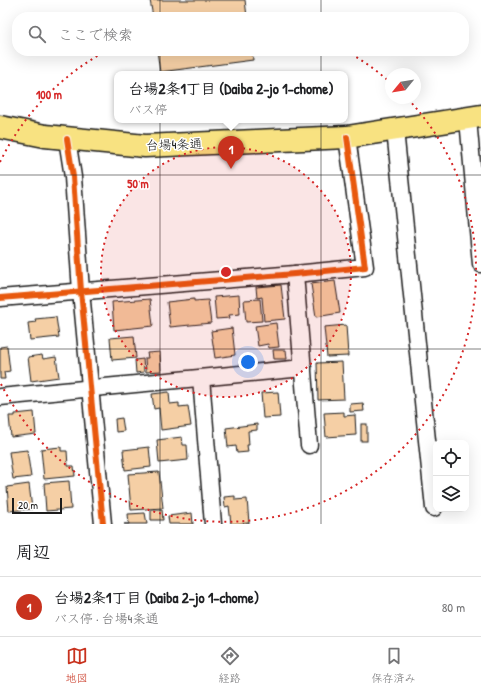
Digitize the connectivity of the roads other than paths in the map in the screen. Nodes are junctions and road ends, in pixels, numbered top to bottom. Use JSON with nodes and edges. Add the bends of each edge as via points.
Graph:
{"nodes":[{"id":1,"x":475,"y":117,"type":"edge"},
{"id":2,"x":0,"y":127,"type":"edge"},
{"id":3,"x":395,"y":130,"type":"junction"},
{"id":4,"x":347,"y":137,"type":"junction"},
{"id":5,"x":67,"y":139,"type":"junction"},
{"id":6,"x":481,"y":264,"type":"edge"},
{"id":7,"x":295,"y":274,"type":"junction"},
{"id":8,"x":81,"y":291,"type":"junction"},
{"id":9,"x":0,"y":298,"type":"edge"},
{"id":10,"x":303,"y":368,"type":"junction"},
{"id":11,"x":201,"y":378,"type":"junction"},
{"id":12,"x":91,"y":388,"type":"junction"},
{"id":13,"x":0,"y":396,"type":"edge"},
{"id":14,"x":309,"y":444,"type":"dead end"},
{"id":15,"x":433,"y":498,"type":"edge"},
{"id":16,"x":103,"y":524,"type":"edge"},
{"id":17,"x":213,"y":524,"type":"edge"}],
"edges":[{"from":1,"to":3,"type":"highway","name":"台場4条通"},
{"from":1,"to":6,"type":"street"},
{"from":2,"to":5,"type":"highway","name":"台場4条通"},
{"from":3,"to":4,"type":"highway","name":"台場4条通"},
{"from":3,"to":15,"type":"street"},
{"from":4,"to":5,"type":"highway","name":"台場4条通","via":[[146,146]]},
{"from":4,"to":7,"type":"street","via":[[365,267]]},
{"from":5,"to":8,"type":"street","via":[[73,177]]},
{"from":7,"to":8,"type":"street"},
{"from":7,"to":10,"type":"street"},
{"from":8,"to":9,"type":"street"},
{"from":8,"to":12,"type":"street"},
{"from":10,"to":11,"type":"street"},
{"from":10,"to":14,"type":"street"},
{"from":11,"to":12,"type":"street"},
{"from":11,"to":17,"type":"street"},
{"from":12,"to":13,"type":"street"},
{"from":12,"to":16,"type":"street"}]}
